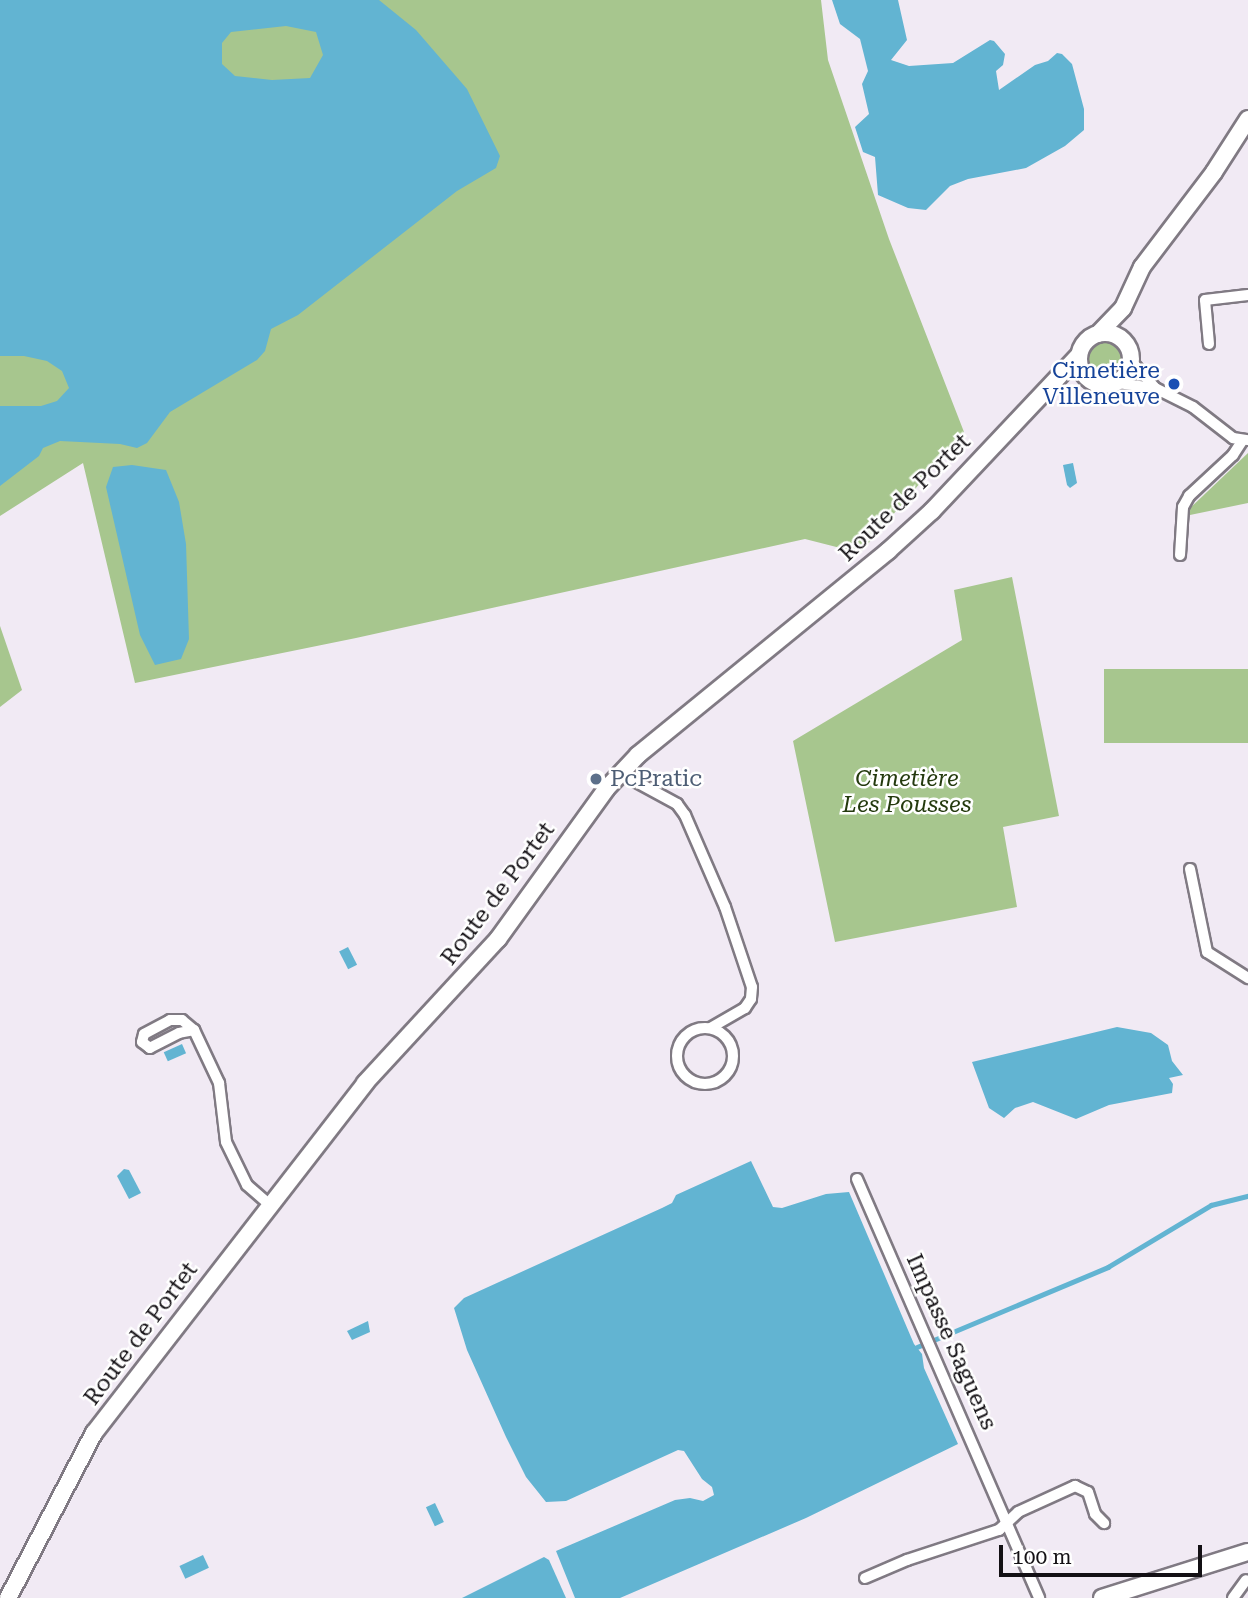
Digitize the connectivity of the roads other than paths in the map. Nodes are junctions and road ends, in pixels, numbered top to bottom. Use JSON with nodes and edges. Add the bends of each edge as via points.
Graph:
{"nodes":[{"id":1,"x":1248,"y":119,"type":"edge"},
{"id":2,"x":1248,"y":295,"type":"edge"},
{"id":3,"x":1123,"y":308,"type":"junction"},
{"id":4,"x":1098,"y":334,"type":"junction"},
{"id":5,"x":1125,"y":342,"type":"junction"},
{"id":6,"x":1209,"y":344,"type":"dead end"},
{"id":7,"x":1078,"y":356,"type":"junction"},
{"id":8,"x":1131,"y":361,"type":"junction"},
{"id":9,"x":1057,"y":381,"type":"junction"},
{"id":10,"x":1091,"y":382,"type":"junction"},
{"id":11,"x":1118,"y":383,"type":"junction"},
{"id":12,"x":1155,"y":388,"type":"junction"},
{"id":13,"x":1245,"y":441,"type":"edge"},
{"id":14,"x":1180,"y":555,"type":"dead end"},
{"id":15,"x":620,"y":773,"type":"junction"},
{"id":16,"x":1190,"y":869,"type":"dead end"},
{"id":17,"x":1248,"y":978,"type":"edge"},
{"id":18,"x":711,"y":1028,"type":"junction"},
{"id":19,"x":194,"y":1030,"type":"dead end"},
{"id":20,"x":856,"y":1179,"type":"dead end"},
{"id":21,"x":270,"y":1205,"type":"junction"},
{"id":22,"x":1007,"y":1522,"type":"junction"},
{"id":23,"x":1104,"y":1523,"type":"dead end"},
{"id":24,"x":1248,"y":1552,"type":"edge"},
{"id":25,"x":865,"y":1578,"type":"dead end"},
{"id":26,"x":1246,"y":1580,"type":"dead end"},
{"id":27,"x":8,"y":1598,"type":"edge"},
{"id":28,"x":1039,"y":1598,"type":"edge"},
{"id":29,"x":1102,"y":1598,"type":"edge"},
{"id":30,"x":1233,"y":1598,"type":"edge"}],
"edges":[{"from":1,"to":3,"type":"street","via":[[1142,267]]},
{"from":2,"to":6,"type":"street","via":[[1205,300]]},
{"from":3,"to":4,"type":"street"},
{"from":3,"to":5,"type":"street"},
{"from":4,"to":5,"type":"street"},
{"from":4,"to":7,"type":"street","via":[[1085,342]]},
{"from":5,"to":8,"type":"street"},
{"from":7,"to":9,"type":"street","name":"Route de Portet"},
{"from":7,"to":10,"type":"street","via":[[1081,371]]},
{"from":8,"to":11,"type":"street"},
{"from":8,"to":12,"type":"street"},
{"from":9,"to":10,"type":"street"},
{"from":9,"to":15,"type":"street","name":"Route de Portet","via":[[888,551]]},
{"from":10,"to":11,"type":"street","via":[[1104,386]]},
{"from":11,"to":12,"type":"street"},
{"from":12,"to":13,"type":"street","via":[[1193,407],[1233,438]]},
{"from":13,"to":14,"type":"street","via":[[1189,496],[1183,507]]},
{"from":15,"to":18,"type":"street","via":[[677,804],[725,907],[751,999],[746,1009]]},
{"from":15,"to":21,"type":"street","name":"Route de Portet","via":[[498,939],[365,1083]]},
{"from":16,"to":17,"type":"street","via":[[1207,952]]},
{"from":18,"to":18,"type":"street","via":[[691,1031],[678,1046],[681,1072],[696,1084],[717,1082],[733,1059],[729,1040]]},
{"from":19,"to":21,"type":"street","via":[[219,1083],[226,1142],[247,1185]]},
{"from":20,"to":22,"type":"street","name":"Impasse Saguens"},
{"from":21,"to":27,"type":"street","name":"Route de Portet","via":[[94,1433]]},
{"from":22,"to":23,"type":"street","via":[[1018,1512],[1075,1486],[1088,1492],[1095,1514]]},
{"from":22,"to":25,"type":"street","via":[[999,1530]]},
{"from":22,"to":28,"type":"street","name":"Impasse Saguens"},
{"from":24,"to":29,"type":"street"},
{"from":26,"to":30,"type":"street"}]}
